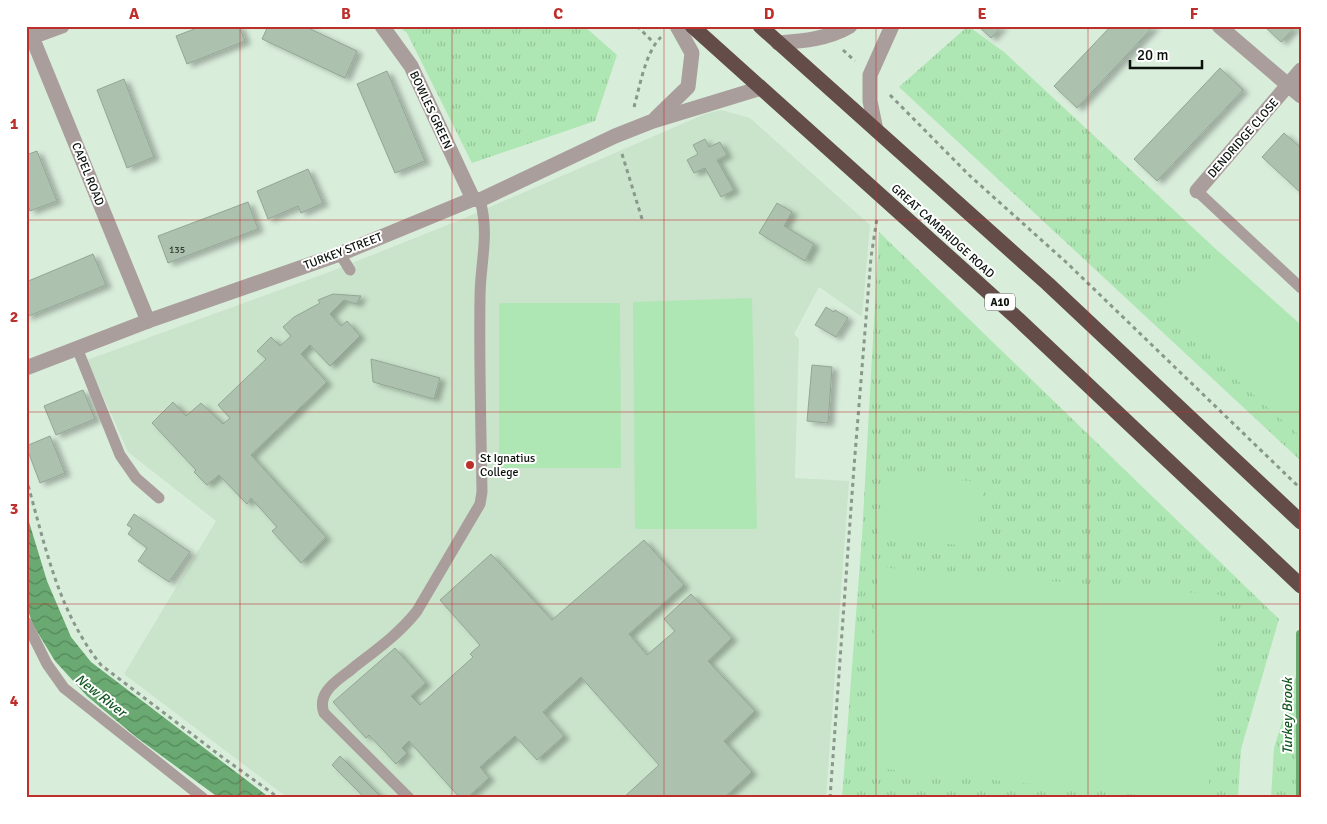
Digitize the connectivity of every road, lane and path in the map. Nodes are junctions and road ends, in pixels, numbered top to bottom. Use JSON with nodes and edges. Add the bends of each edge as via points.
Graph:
{"nodes":[{"id":1,"x":62,"y":26,"type":"edge"},
{"id":2,"x":382,"y":26,"type":"edge"},
{"id":3,"x":637,"y":26,"type":"edge"},
{"id":4,"x":677,"y":26,"type":"edge"},
{"id":5,"x":692,"y":26,"type":"edge"},
{"id":6,"x":760,"y":26,"type":"edge"},
{"id":7,"x":850,"y":26,"type":"edge"},
{"id":8,"x":892,"y":26,"type":"edge"},
{"id":9,"x":1219,"y":26,"type":"edge"},
{"id":10,"x":657,"y":31,"type":"dead end"},
{"id":11,"x":29,"y":33,"type":"edge"},
{"id":12,"x":654,"y":43,"type":"junction"},
{"id":13,"x":778,"y":43,"type":"junction"},
{"id":14,"x":846,"y":46,"type":"dead end"},
{"id":15,"x":842,"y":50,"type":"dead end"},
{"id":16,"x":858,"y":57,"type":"dead end"},
{"id":17,"x":861,"y":66,"type":"dead end"},
{"id":18,"x":1301,"y":70,"type":"edge"},
{"id":19,"x":1289,"y":85,"type":"junction"},
{"id":20,"x":761,"y":88,"type":"junction"},
{"id":21,"x":891,"y":96,"type":"dead end"},
{"id":22,"x":1301,"y":96,"type":"edge"},
{"id":23,"x":653,"y":121,"type":"junction"},
{"id":24,"x":876,"y":130,"type":"junction"},
{"id":25,"x":615,"y":136,"type":"junction"},
{"id":26,"x":1197,"y":191,"type":"joint"},
{"id":27,"x":880,"y":194,"type":"junction"},
{"id":28,"x":476,"y":199,"type":"junction"},
{"id":29,"x":643,"y":222,"type":"dead end"},
{"id":30,"x":340,"y":254,"type":"junction"},
{"id":31,"x":350,"y":270,"type":"dead end"},
{"id":32,"x":1301,"y":288,"type":"edge"},
{"id":33,"x":148,"y":321,"type":"junction"},
{"id":34,"x":77,"y":348,"type":"junction"},
{"id":35,"x":26,"y":368,"type":"edge"},
{"id":36,"x":26,"y":478,"type":"edge"},
{"id":37,"x":1301,"y":489,"type":"edge"},
{"id":38,"x":159,"y":498,"type":"dead end"},
{"id":39,"x":1301,"y":522,"type":"edge"},
{"id":40,"x":1301,"y":586,"type":"edge"},
{"id":41,"x":26,"y":622,"type":"edge"},
{"id":42,"x":204,"y":798,"type":"edge"},
{"id":43,"x":279,"y":798,"type":"edge"},
{"id":44,"x":409,"y":798,"type":"edge"},
{"id":45,"x":830,"y":798,"type":"edge"}],
"edges":[{"from":1,"to":11,"type":"street"},
{"from":2,"to":28,"type":"street","name":"BOWLES GREEN","via":[[411,66]]},
{"from":3,"to":12,"type":"path"},
{"from":4,"to":23,"type":"street","name":"TURKEY STREET","via":[[692,54],[688,87]]},
{"from":5,"to":20,"type":"highway","name":"GREAT CAMBRIDGE ROAD","number":"A10"},
{"from":6,"to":13,"type":"highway"},
{"from":7,"to":13,"type":"street","via":[[826,37]]},
{"from":8,"to":24,"type":"street","via":[[870,75],[870,101]]},
{"from":9,"to":19,"type":"street"},
{"from":10,"to":12,"type":"path","via":[[662,35]]},
{"from":11,"to":33,"type":"street","name":"CAPEL ROAD"},
{"from":12,"to":25,"type":"path","via":[[633,110]]},
{"from":13,"to":24,"type":"highway"},
{"from":14,"to":16,"type":"path"},
{"from":15,"to":17,"type":"path"},
{"from":18,"to":19,"type":"street","name":"DENDRIDGE CLOSE"},
{"from":19,"to":22,"type":"street"},
{"from":19,"to":26,"type":"street","name":"DENDRIDGE CLOSE"},
{"from":20,"to":23,"type":"street","name":"TURKEY STREET"},
{"from":20,"to":27,"type":"highway","name":"GREAT CAMBRIDGE ROAD","number":"A10"},
{"from":21,"to":37,"type":"path","via":[[969,175],[1067,263]]},
{"from":23,"to":25,"type":"street","name":"TURKEY STREET"},
{"from":24,"to":39,"type":"highway","via":[[1048,284]]},
{"from":25,"to":28,"type":"street","name":"TURKEY STREET"},
{"from":25,"to":29,"type":"path"},
{"from":26,"to":32,"type":"lane"},
{"from":27,"to":40,"type":"highway","name":"GREAT CAMBRIDGE ROAD","number":"A10","via":[[1018,318]]},
{"from":27,"to":45,"type":"path","via":[[869,276]]},
{"from":28,"to":30,"type":"street","name":"TURKEY STREET"},
{"from":28,"to":44,"type":"lane","via":[[483,212],[486,239],[480,285],[480,504],[409,621],[331,686],[322,699],[324,713]]},
{"from":30,"to":31,"type":"lane"},
{"from":30,"to":33,"type":"street","name":"TURKEY STREET"},
{"from":33,"to":34,"type":"street","name":"TURKEY STREET"},
{"from":34,"to":35,"type":"street","name":"TURKEY STREET"},
{"from":34,"to":38,"type":"lane","via":[[120,455],[136,478]]},
{"from":36,"to":43,"type":"path","via":[[60,594],[87,646],[101,665]]},
{"from":41,"to":42,"type":"lane","via":[[47,664],[64,688]]}]}
